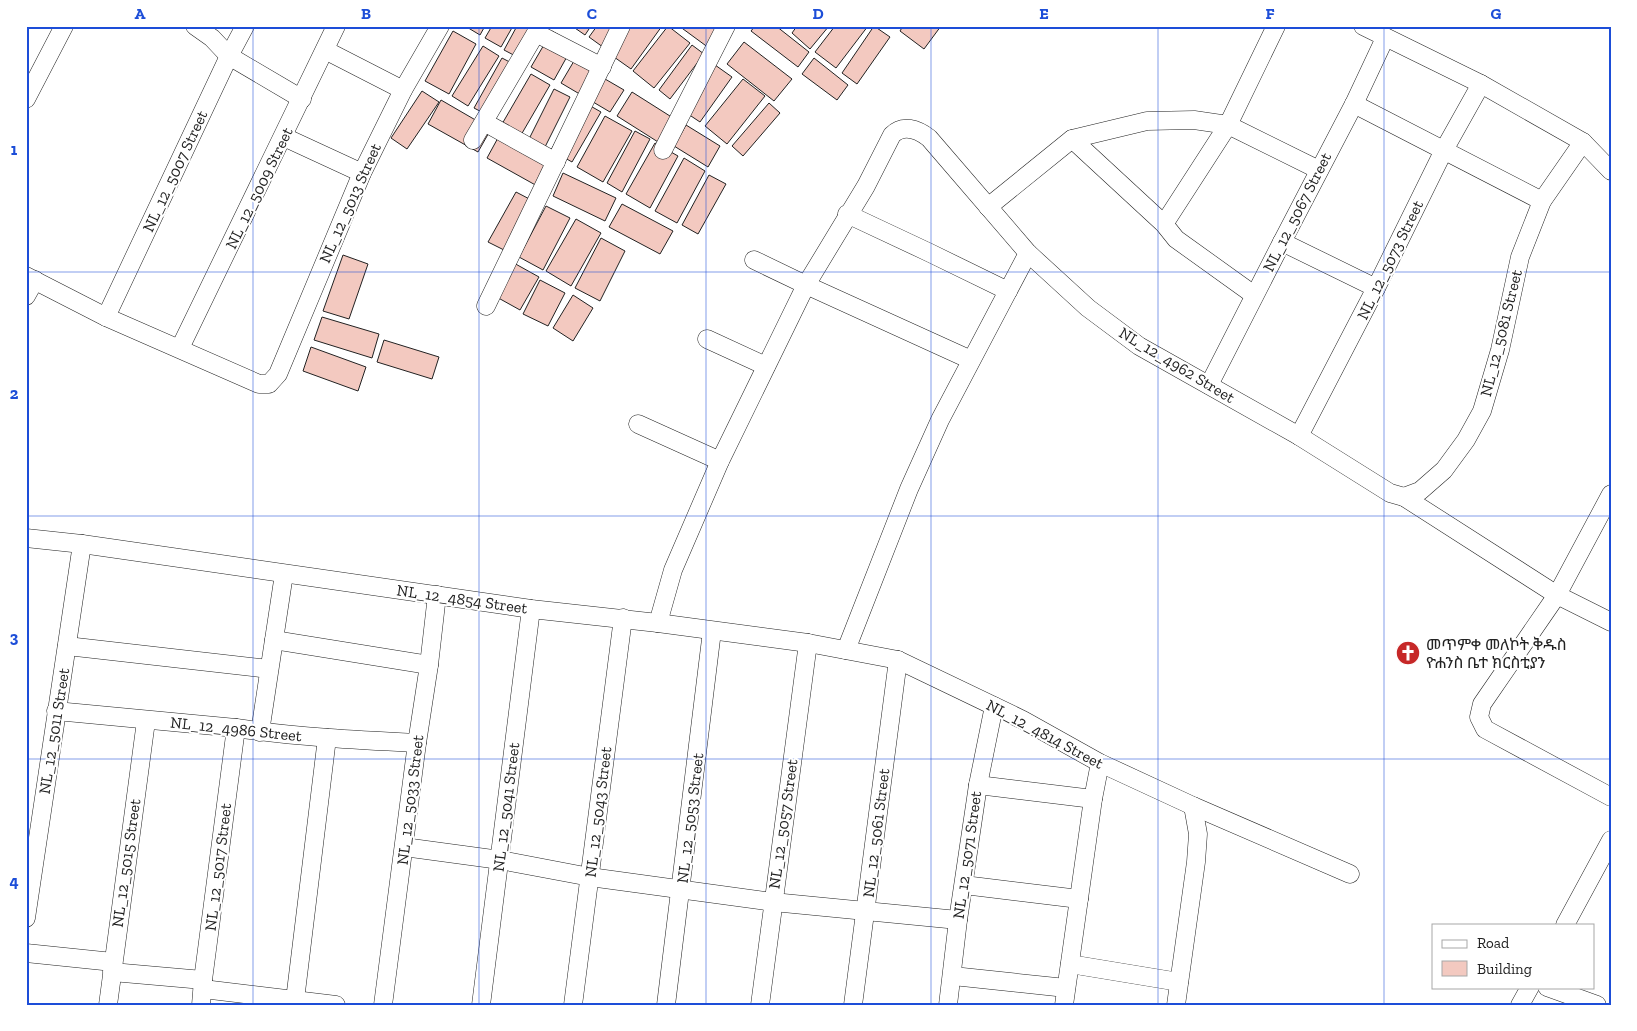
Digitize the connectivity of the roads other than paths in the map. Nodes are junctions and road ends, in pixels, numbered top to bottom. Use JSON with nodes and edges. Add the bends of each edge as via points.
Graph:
{"nodes":[{"id":1,"x":64,"y":26,"type":"edge"},
{"id":2,"x":195,"y":26,"type":"edge"},
{"id":3,"x":245,"y":26,"type":"edge"},
{"id":4,"x":336,"y":26,"type":"edge"},
{"id":5,"x":440,"y":26,"type":"edge"},
{"id":6,"x":622,"y":26,"type":"edge"},
{"id":7,"x":726,"y":26,"type":"edge"},
{"id":8,"x":1276,"y":26,"type":"edge"},
{"id":9,"x":1363,"y":26,"type":"edge"},
{"id":10,"x":538,"y":30,"type":"edge"},
{"id":11,"x":1385,"y":38,"type":"junction"},
{"id":12,"x":325,"y":50,"type":"junction"},
{"id":13,"x":229,"y":56,"type":"junction"},
{"id":14,"x":602,"y":68,"type":"junction"},
{"id":15,"x":1481,"y":84,"type":"junction"},
{"id":16,"x":403,"y":90,"type":"junction"},
{"id":17,"x":26,"y":99,"type":"edge"},
{"id":18,"x":302,"y":99,"type":"junction"},
{"id":19,"x":1354,"y":104,"type":"junction"},
{"id":20,"x":484,"y":122,"type":"junction"},
{"id":21,"x":1228,"y":125,"type":"junction"},
{"id":22,"x":284,"y":137,"type":"junction"},
{"id":23,"x":1072,"y":139,"type":"junction"},
{"id":24,"x":473,"y":140,"type":"dead end"},
{"id":25,"x":1583,"y":142,"type":"junction"},
{"id":26,"x":663,"y":150,"type":"dead end"},
{"id":27,"x":1444,"y":150,"type":"junction"},
{"id":28,"x":556,"y":162,"type":"junction"},
{"id":29,"x":1319,"y":170,"type":"junction"},
{"id":30,"x":1611,"y":171,"type":"edge"},
{"id":31,"x":362,"y":173,"type":"junction"},
{"id":32,"x":1542,"y":201,"type":"junction"},
{"id":33,"x":988,"y":207,"type":"junction"},
{"id":34,"x":848,"y":214,"type":"junction"},
{"id":35,"x":1164,"y":224,"type":"junction"},
{"id":36,"x":1282,"y":242,"type":"junction"},
{"id":37,"x":1028,"y":253,"type":"junction"},
{"id":38,"x":754,"y":260,"type":"dead end"},
{"id":39,"x":30,"y":278,"type":"edge"},
{"id":40,"x":806,"y":285,"type":"junction"},
{"id":41,"x":1376,"y":288,"type":"junction"},
{"id":42,"x":1008,"y":291,"type":"junction"},
{"id":43,"x":1254,"y":295,"type":"junction"},
{"id":44,"x":26,"y":296,"type":"edge"},
{"id":45,"x":486,"y":306,"type":"dead end"},
{"id":46,"x":106,"y":317,"type":"junction"},
{"id":47,"x":707,"y":339,"type":"dead end"},
{"id":48,"x":180,"y":348,"type":"junction"},
{"id":49,"x":972,"y":360,"type":"junction"},
{"id":50,"x":766,"y":366,"type":"junction"},
{"id":51,"x":1209,"y":385,"type":"junction"},
{"id":52,"x":638,"y":424,"type":"dead end"},
{"id":53,"x":1298,"y":436,"type":"junction"},
{"id":54,"x":720,"y":461,"type":"junction"},
{"id":55,"x":1611,"y":494,"type":"edge"},
{"id":56,"x":1404,"y":497,"type":"junction"},
{"id":57,"x":26,"y":538,"type":"edge"},
{"id":58,"x":82,"y":544,"type":"junction"},
{"id":59,"x":284,"y":574,"type":"junction"},
{"id":60,"x":437,"y":595,"type":"junction"},
{"id":61,"x":1557,"y":595,"type":"junction"},
{"id":62,"x":530,"y":609,"type":"junction"},
{"id":63,"x":623,"y":618,"type":"junction"},
{"id":64,"x":1611,"y":622,"type":"edge"},
{"id":65,"x":658,"y":623,"type":"junction"},
{"id":66,"x":712,"y":631,"type":"junction"},
{"id":67,"x":274,"y":640,"type":"junction"},
{"id":68,"x":808,"y":643,"type":"junction"},
{"id":69,"x":67,"y":646,"type":"junction"},
{"id":70,"x":846,"y":650,"type":"junction"},
{"id":71,"x":898,"y":660,"type":"junction"},
{"id":72,"x":429,"y":666,"type":"junction"},
{"id":73,"x":269,"y":669,"type":"junction"},
{"id":74,"x":994,"y":706,"type":"junction"},
{"id":75,"x":56,"y":711,"type":"junction"},
{"id":76,"x":146,"y":721,"type":"junction"},
{"id":77,"x":236,"y":728,"type":"junction"},
{"id":78,"x":260,"y":732,"type":"junction"},
{"id":79,"x":328,"y":738,"type":"junction"},
{"id":80,"x":417,"y":743,"type":"junction"},
{"id":81,"x":1100,"y":763,"type":"junction"},
{"id":82,"x":978,"y":785,"type":"junction"},
{"id":83,"x":1611,"y":797,"type":"edge"},
{"id":84,"x":1093,"y":799,"type":"junction"},
{"id":85,"x":1193,"y":806,"type":"junction"},
{"id":86,"x":1611,"y":840,"type":"edge"},
{"id":87,"x":404,"y":848,"type":"junction"},
{"id":88,"x":500,"y":860,"type":"junction"},
{"id":89,"x":1350,"y":874,"type":"dead end"},
{"id":90,"x":590,"y":877,"type":"junction"},
{"id":91,"x":964,"y":885,"type":"junction"},
{"id":92,"x":681,"y":889,"type":"junction"},
{"id":93,"x":1079,"y":899,"type":"junction"},
{"id":94,"x":773,"y":902,"type":"junction"},
{"id":95,"x":866,"y":910,"type":"junction"},
{"id":96,"x":26,"y":918,"type":"edge"},
{"id":97,"x":958,"y":920,"type":"junction"},
{"id":98,"x":1566,"y":924,"type":"edge"},
{"id":99,"x":26,"y":954,"type":"edge"},
{"id":100,"x":1070,"y":964,"type":"junction"},
{"id":101,"x":112,"y":967,"type":"junction"},
{"id":102,"x":953,"y":976,"type":"junction"},
{"id":103,"x":1179,"y":982,"type":"junction"},
{"id":104,"x":1529,"y":988,"type":"edge"},
{"id":105,"x":1550,"y":988,"type":"edge"},
{"id":106,"x":202,"y":991,"type":"edge"},
{"id":107,"x":1065,"y":996,"type":"edge"},
{"id":108,"x":295,"y":1000,"type":"junction"},
{"id":109,"x":1592,"y":1004,"type":"edge"},
{"id":110,"x":108,"y":1005,"type":"edge"},
{"id":111,"x":336,"y":1005,"type":"edge"},
{"id":112,"x":382,"y":1005,"type":"edge"},
{"id":113,"x":481,"y":1005,"type":"edge"},
{"id":114,"x":573,"y":1005,"type":"edge"},
{"id":115,"x":666,"y":1005,"type":"edge"},
{"id":116,"x":760,"y":1005,"type":"edge"},
{"id":117,"x":853,"y":1005,"type":"edge"},
{"id":118,"x":948,"y":1005,"type":"edge"},
{"id":119,"x":1176,"y":1005,"type":"edge"},
{"id":120,"x":1520,"y":1005,"type":"edge"}],
"edges":[{"from":1,"to":17,"type":"street"},
{"from":2,"to":13,"type":"street"},
{"from":3,"to":13,"type":"street","name":"NL_12_5007 Street"},
{"from":4,"to":12,"type":"street","name":"NL_12_5009 Street"},
{"from":5,"to":16,"type":"street","name":"NL_12_5013 Street"},
{"from":6,"to":14,"type":"street"},
{"from":7,"to":26,"type":"street"},
{"from":8,"to":21,"type":"street"},
{"from":9,"to":11,"type":"street"},
{"from":10,"to":14,"type":"street"},
{"from":10,"to":20,"type":"street"},
{"from":11,"to":15,"type":"street"},
{"from":11,"to":19,"type":"street","name":"NL_12_5067 Street"},
{"from":12,"to":16,"type":"street"},
{"from":12,"to":18,"type":"street","name":"NL_12_5009 Street"},
{"from":13,"to":18,"type":"street"},
{"from":13,"to":46,"type":"street","name":"NL_12_5007 Street"},
{"from":14,"to":28,"type":"street"},
{"from":15,"to":25,"type":"street"},
{"from":15,"to":27,"type":"street","name":"NL_12_5073 Street"},
{"from":16,"to":31,"type":"street","name":"NL_12_5013 Street"},
{"from":18,"to":22,"type":"street","name":"NL_12_5009 Street"},
{"from":19,"to":27,"type":"street"},
{"from":19,"to":29,"type":"street","name":"NL_12_5067 Street"},
{"from":20,"to":24,"type":"street"},
{"from":20,"to":28,"type":"street"},
{"from":21,"to":23,"type":"street","via":[[1194,120],[1147,121]]},
{"from":21,"to":29,"type":"street"},
{"from":21,"to":35,"type":"street"},
{"from":22,"to":31,"type":"street"},
{"from":22,"to":48,"type":"street","name":"NL_12_5009 Street"},
{"from":23,"to":33,"type":"street"},
{"from":23,"to":35,"type":"street"},
{"from":25,"to":30,"type":"street"},
{"from":25,"to":32,"type":"street","name":"NL_12_5081 Street"},
{"from":27,"to":32,"type":"street"},
{"from":27,"to":41,"type":"street","name":"NL_12_5073 Street"},
{"from":28,"to":45,"type":"street"},
{"from":29,"to":36,"type":"street","name":"NL_12_5067 Street"},
{"from":31,"to":48,"type":"street","name":"NL_12_5013 Street","via":[[278,374],[269,384],[258,384]]},
{"from":32,"to":56,"type":"street","name":"NL_12_5081 Street","via":[[1520,257],[1500,350],[1482,411],[1444,470],[1420,491]]},
{"from":33,"to":34,"type":"street","name":"NL_12_4962 Street","via":[[929,138],[916,130],[902,128],[892,135]]},
{"from":33,"to":37,"type":"street","name":"NL_12_4962 Street"},
{"from":34,"to":40,"type":"street"},
{"from":34,"to":42,"type":"street"},
{"from":35,"to":43,"type":"street","via":[[1176,239]]},
{"from":36,"to":41,"type":"street"},
{"from":36,"to":43,"type":"street","name":"NL_12_5067 Street"},
{"from":37,"to":42,"type":"street"},
{"from":37,"to":51,"type":"street","name":"NL_12_4962 Street","via":[[1088,308],[1140,346]]},
{"from":38,"to":40,"type":"street"},
{"from":39,"to":44,"type":"street"},
{"from":39,"to":46,"type":"street"},
{"from":40,"to":49,"type":"street"},
{"from":40,"to":50,"type":"street"},
{"from":41,"to":53,"type":"street","name":"NL_12_5073 Street"},
{"from":42,"to":49,"type":"street"},
{"from":43,"to":51,"type":"street","name":"NL_12_5067 Street"},
{"from":46,"to":48,"type":"street"},
{"from":47,"to":50,"type":"street"},
{"from":49,"to":70,"type":"street","via":[[909,489]]},
{"from":50,"to":54,"type":"street"},
{"from":51,"to":53,"type":"street","name":"NL_12_4962 Street"},
{"from":52,"to":54,"type":"street"},
{"from":53,"to":56,"type":"street","name":"NL_12_4962 Street","via":[[1390,493]]},
{"from":54,"to":65,"type":"street","via":[[673,570]]},
{"from":55,"to":61,"type":"street"},
{"from":56,"to":61,"type":"street","name":"NL_12_4962 Street"},
{"from":57,"to":58,"type":"street","name":"NL_12_4854 Street"},
{"from":58,"to":59,"type":"street","name":"NL_12_4854 Street"},
{"from":58,"to":69,"type":"street","name":"NL_12_5011 Street"},
{"from":59,"to":60,"type":"street","name":"NL_12_4854 Street"},
{"from":59,"to":67,"type":"street"},
{"from":60,"to":62,"type":"street","name":"NL_12_4854 Street"},
{"from":60,"to":72,"type":"street","name":"NL_12_5033 Street"},
{"from":61,"to":64,"type":"street","name":"NL_12_4962 Street"},
{"from":61,"to":83,"type":"street","via":[[1482,704],[1479,717],[1486,729]]},
{"from":62,"to":63,"type":"street","name":"NL_12_4854 Street"},
{"from":62,"to":88,"type":"street","name":"NL_12_5041 Street"},
{"from":63,"to":65,"type":"street","name":"NL_12_4854 Street"},
{"from":63,"to":90,"type":"street","name":"NL_12_5043 Street"},
{"from":65,"to":66,"type":"street","name":"NL_12_4854 Street"},
{"from":66,"to":68,"type":"street","name":"NL_12_4854 Street"},
{"from":66,"to":92,"type":"street","name":"NL_12_5053 Street"},
{"from":67,"to":72,"type":"street"},
{"from":67,"to":73,"type":"street"},
{"from":68,"to":70,"type":"street","name":"NL_12_4854 Street"},
{"from":68,"to":94,"type":"street","name":"NL_12_5057 Street"},
{"from":69,"to":73,"type":"street"},
{"from":69,"to":75,"type":"street","name":"NL_12_5011 Street"},
{"from":70,"to":71,"type":"street","name":"NL_12_4854 Street"},
{"from":71,"to":74,"type":"street","name":"NL_12_4814 Street"},
{"from":71,"to":95,"type":"street","name":"NL_12_5061 Street"},
{"from":72,"to":80,"type":"street","name":"NL_12_5033 Street"},
{"from":73,"to":78,"type":"street"},
{"from":74,"to":81,"type":"street","name":"NL_12_4814 Street"},
{"from":74,"to":82,"type":"street","name":"NL_12_5071 Street"},
{"from":75,"to":76,"type":"street","name":"NL_12_4986 Street"},
{"from":75,"to":96,"type":"street","name":"NL_12_5011 Street"},
{"from":76,"to":77,"type":"street","name":"NL_12_4986 Street"},
{"from":76,"to":101,"type":"street","name":"NL_12_5015 Street"},
{"from":77,"to":78,"type":"street","name":"NL_12_4986 Street"},
{"from":77,"to":106,"type":"street","name":"NL_12_5017 Street"},
{"from":78,"to":79,"type":"street","name":"NL_12_4986 Street"},
{"from":79,"to":80,"type":"street","name":"NL_12_4986 Street"},
{"from":79,"to":108,"type":"street"},
{"from":80,"to":87,"type":"street","name":"NL_12_5033 Street"},
{"from":81,"to":84,"type":"street"},
{"from":81,"to":85,"type":"street","name":"NL_12_4814 Street"},
{"from":82,"to":84,"type":"street"},
{"from":82,"to":91,"type":"street","name":"NL_12_5071 Street"},
{"from":84,"to":93,"type":"street"},
{"from":85,"to":89,"type":"street","name":"NL_12_4814 Street"},
{"from":85,"to":103,"type":"street","via":[[1198,834],[1196,862]]},
{"from":86,"to":98,"type":"street"},
{"from":87,"to":88,"type":"street"},
{"from":87,"to":112,"type":"street","name":"NL_12_5033 Street"},
{"from":88,"to":90,"type":"street"},
{"from":88,"to":113,"type":"street","name":"NL_12_5041 Street"},
{"from":90,"to":92,"type":"street"},
{"from":90,"to":114,"type":"street","name":"NL_12_5043 Street"},
{"from":91,"to":93,"type":"street"},
{"from":91,"to":97,"type":"street","name":"NL_12_5071 Street"},
{"from":92,"to":94,"type":"street"},
{"from":92,"to":115,"type":"street","name":"NL_12_5053 Street"},
{"from":93,"to":100,"type":"street"},
{"from":94,"to":95,"type":"street"},
{"from":94,"to":116,"type":"street","name":"NL_12_5057 Street"},
{"from":95,"to":97,"type":"street"},
{"from":95,"to":117,"type":"street","name":"NL_12_5061 Street"},
{"from":97,"to":102,"type":"street","name":"NL_12_5071 Street"},
{"from":99,"to":101,"type":"street"},
{"from":100,"to":103,"type":"street"},
{"from":100,"to":107,"type":"street"},
{"from":101,"to":106,"type":"street"},
{"from":101,"to":110,"type":"street","name":"NL_12_5015 Street"},
{"from":102,"to":107,"type":"street"},
{"from":102,"to":118,"type":"street","name":"NL_12_5071 Street"},
{"from":103,"to":119,"type":"street"},
{"from":104,"to":120,"type":"street"},
{"from":105,"to":109,"type":"street"},
{"from":106,"to":108,"type":"street"},
{"from":108,"to":111,"type":"street"}]}
